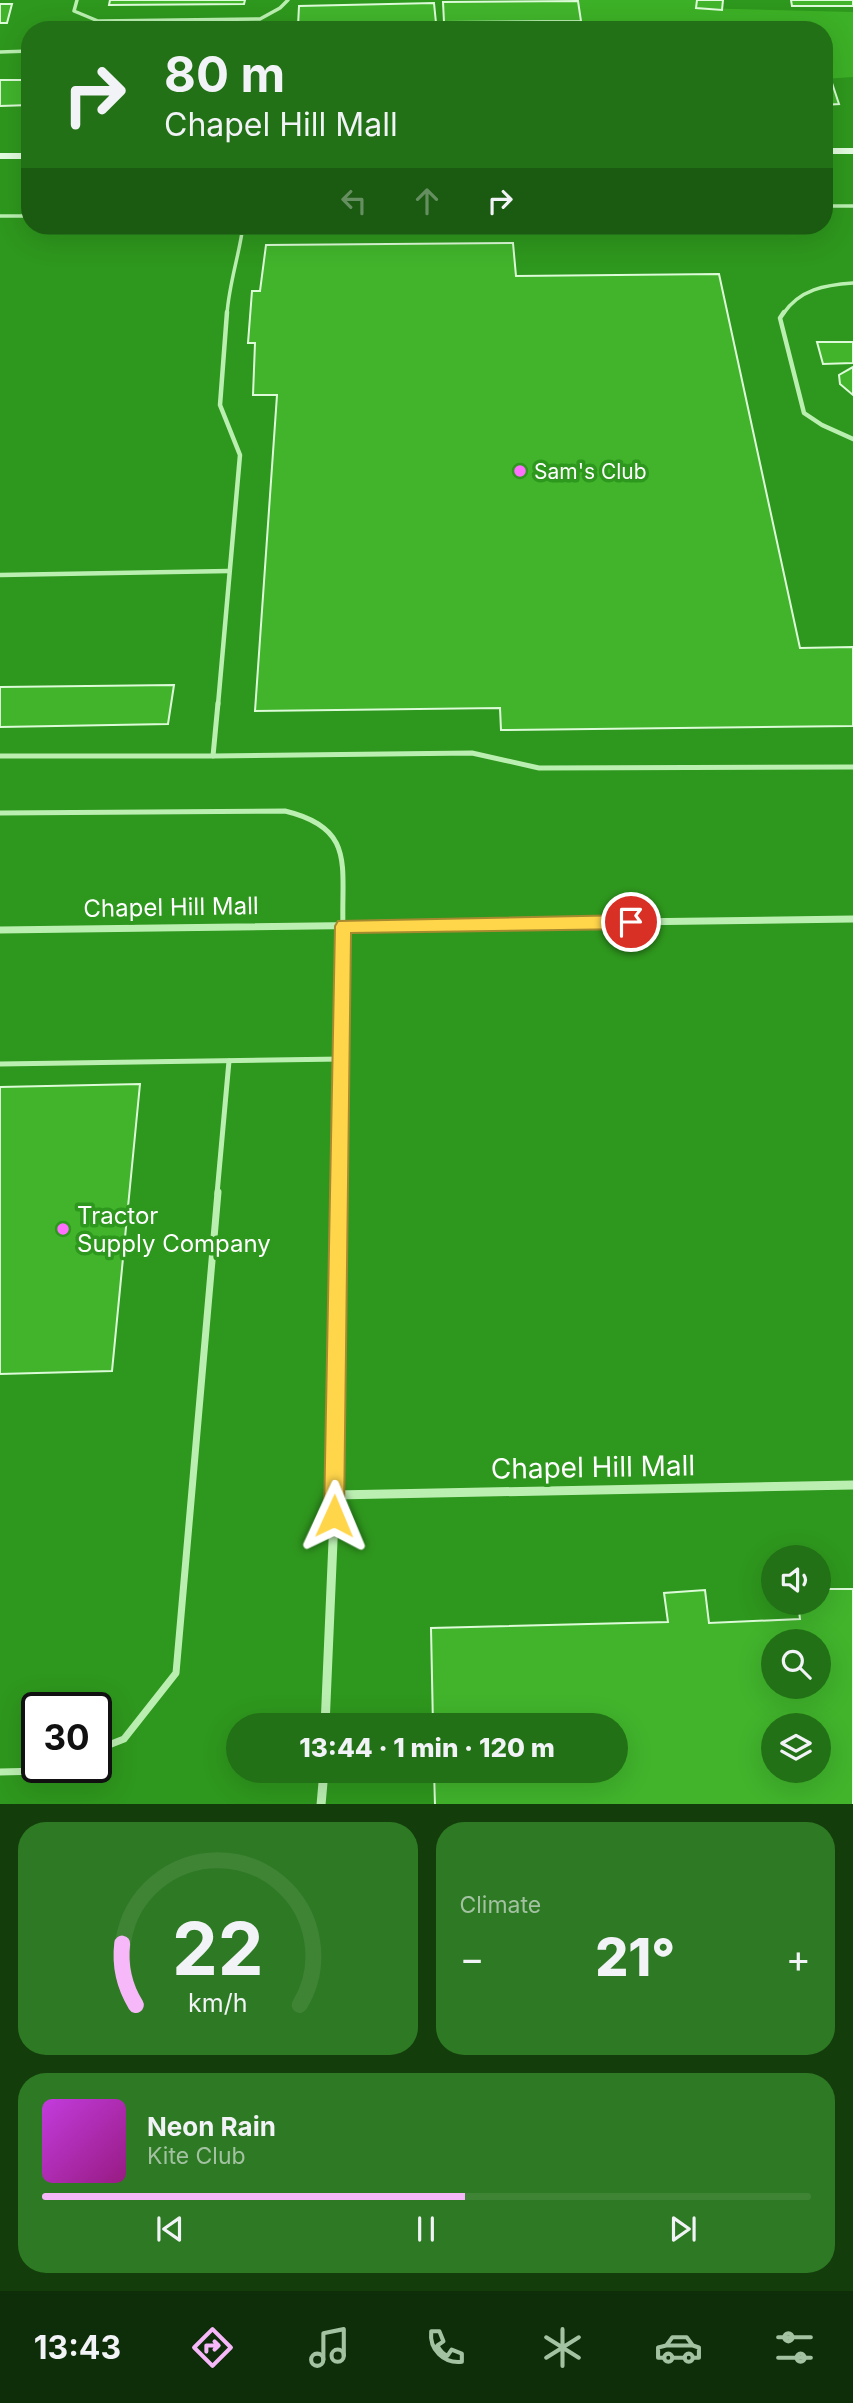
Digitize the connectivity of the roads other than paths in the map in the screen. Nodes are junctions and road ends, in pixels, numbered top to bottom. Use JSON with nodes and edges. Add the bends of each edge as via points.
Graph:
{"nodes":[{"id":1,"x":77,"y":0,"type":"edge"},
{"id":2,"x":288,"y":0,"type":"edge"},
{"id":3,"x":21,"y":51,"type":"edge"},
{"id":4,"x":0,"y":52,"type":"edge"},
{"id":5,"x":833,"y":151,"type":"edge"},
{"id":6,"x":853,"y":151,"type":"edge"},
{"id":7,"x":0,"y":156,"type":"edge"},
{"id":8,"x":21,"y":156,"type":"edge"},
{"id":9,"x":833,"y":206,"type":"edge"},
{"id":10,"x":853,"y":206,"type":"edge"},
{"id":11,"x":0,"y":216,"type":"edge"},
{"id":12,"x":21,"y":216,"type":"edge"},
{"id":13,"x":242,"y":235,"type":"edge"},
{"id":14,"x":853,"y":283,"type":"edge"},
{"id":15,"x":853,"y":439,"type":"edge"},
{"id":16,"x":229,"y":571,"type":"junction"},
{"id":17,"x":0,"y":575,"type":"edge"},
{"id":18,"x":0,"y":756,"type":"edge"},
{"id":19,"x":213,"y":756,"type":"junction"},
{"id":20,"x":853,"y":766,"type":"edge"},
{"id":21,"x":0,"y":813,"type":"edge"},
{"id":22,"x":853,"y":919,"type":"edge"},
{"id":23,"x":344,"y":926,"type":"junction"},
{"id":24,"x":0,"y":930,"type":"edge"},
{"id":25,"x":341,"y":1059,"type":"junction"},
{"id":26,"x":229,"y":1061,"type":"junction"},
{"id":27,"x":0,"y":1064,"type":"edge"},
{"id":28,"x":853,"y":1485,"type":"edge"},
{"id":29,"x":335,"y":1495,"type":"junction"},
{"id":30,"x":327,"y":1713,"type":"edge"},
{"id":31,"x":112,"y":1744,"type":"edge"},
{"id":32,"x":0,"y":1772,"type":"edge"},
{"id":33,"x":21,"y":1772,"type":"edge"},
{"id":34,"x":323,"y":1783,"type":"edge"},
{"id":35,"x":321,"y":1804,"type":"edge"}],
"edges":[{"from":1,"to":2,"type":"lane","via":[[74,11],[98,21],[260,19]]},
{"from":3,"to":4,"type":"lane"},
{"from":5,"to":6,"type":"street"},
{"from":7,"to":8,"type":"street"},
{"from":9,"to":10,"type":"lane"},
{"from":11,"to":12,"type":"lane"},
{"from":13,"to":16,"type":"lane","via":[[229,287],[220,405],[240,455]]},
{"from":14,"to":15,"type":"lane","via":[[804,292],[789,302],[779,318],[804,412]]},
{"from":16,"to":17,"type":"lane"},
{"from":16,"to":19,"type":"lane"},
{"from":18,"to":19,"type":"lane"},
{"from":19,"to":20,"type":"lane","via":[[472,753],[539,768]]},
{"from":21,"to":23,"type":"lane","via":[[301,814],[316,820],[341,847]]},
{"from":22,"to":23,"type":"street","name":"Chapel Hill Mall"},
{"from":23,"to":24,"type":"street","name":"Chapel Hill Mall"},
{"from":23,"to":25,"type":"street"},
{"from":25,"to":26,"type":"lane"},
{"from":25,"to":29,"type":"street"},
{"from":26,"to":27,"type":"lane"},
{"from":26,"to":31,"type":"lane","via":[[176,1673],[124,1739]]},
{"from":28,"to":29,"type":"street","name":"Chapel Hill Mall"},
{"from":29,"to":30,"type":"street"},
{"from":32,"to":33,"type":"lane"},
{"from":34,"to":35,"type":"street"}]}
